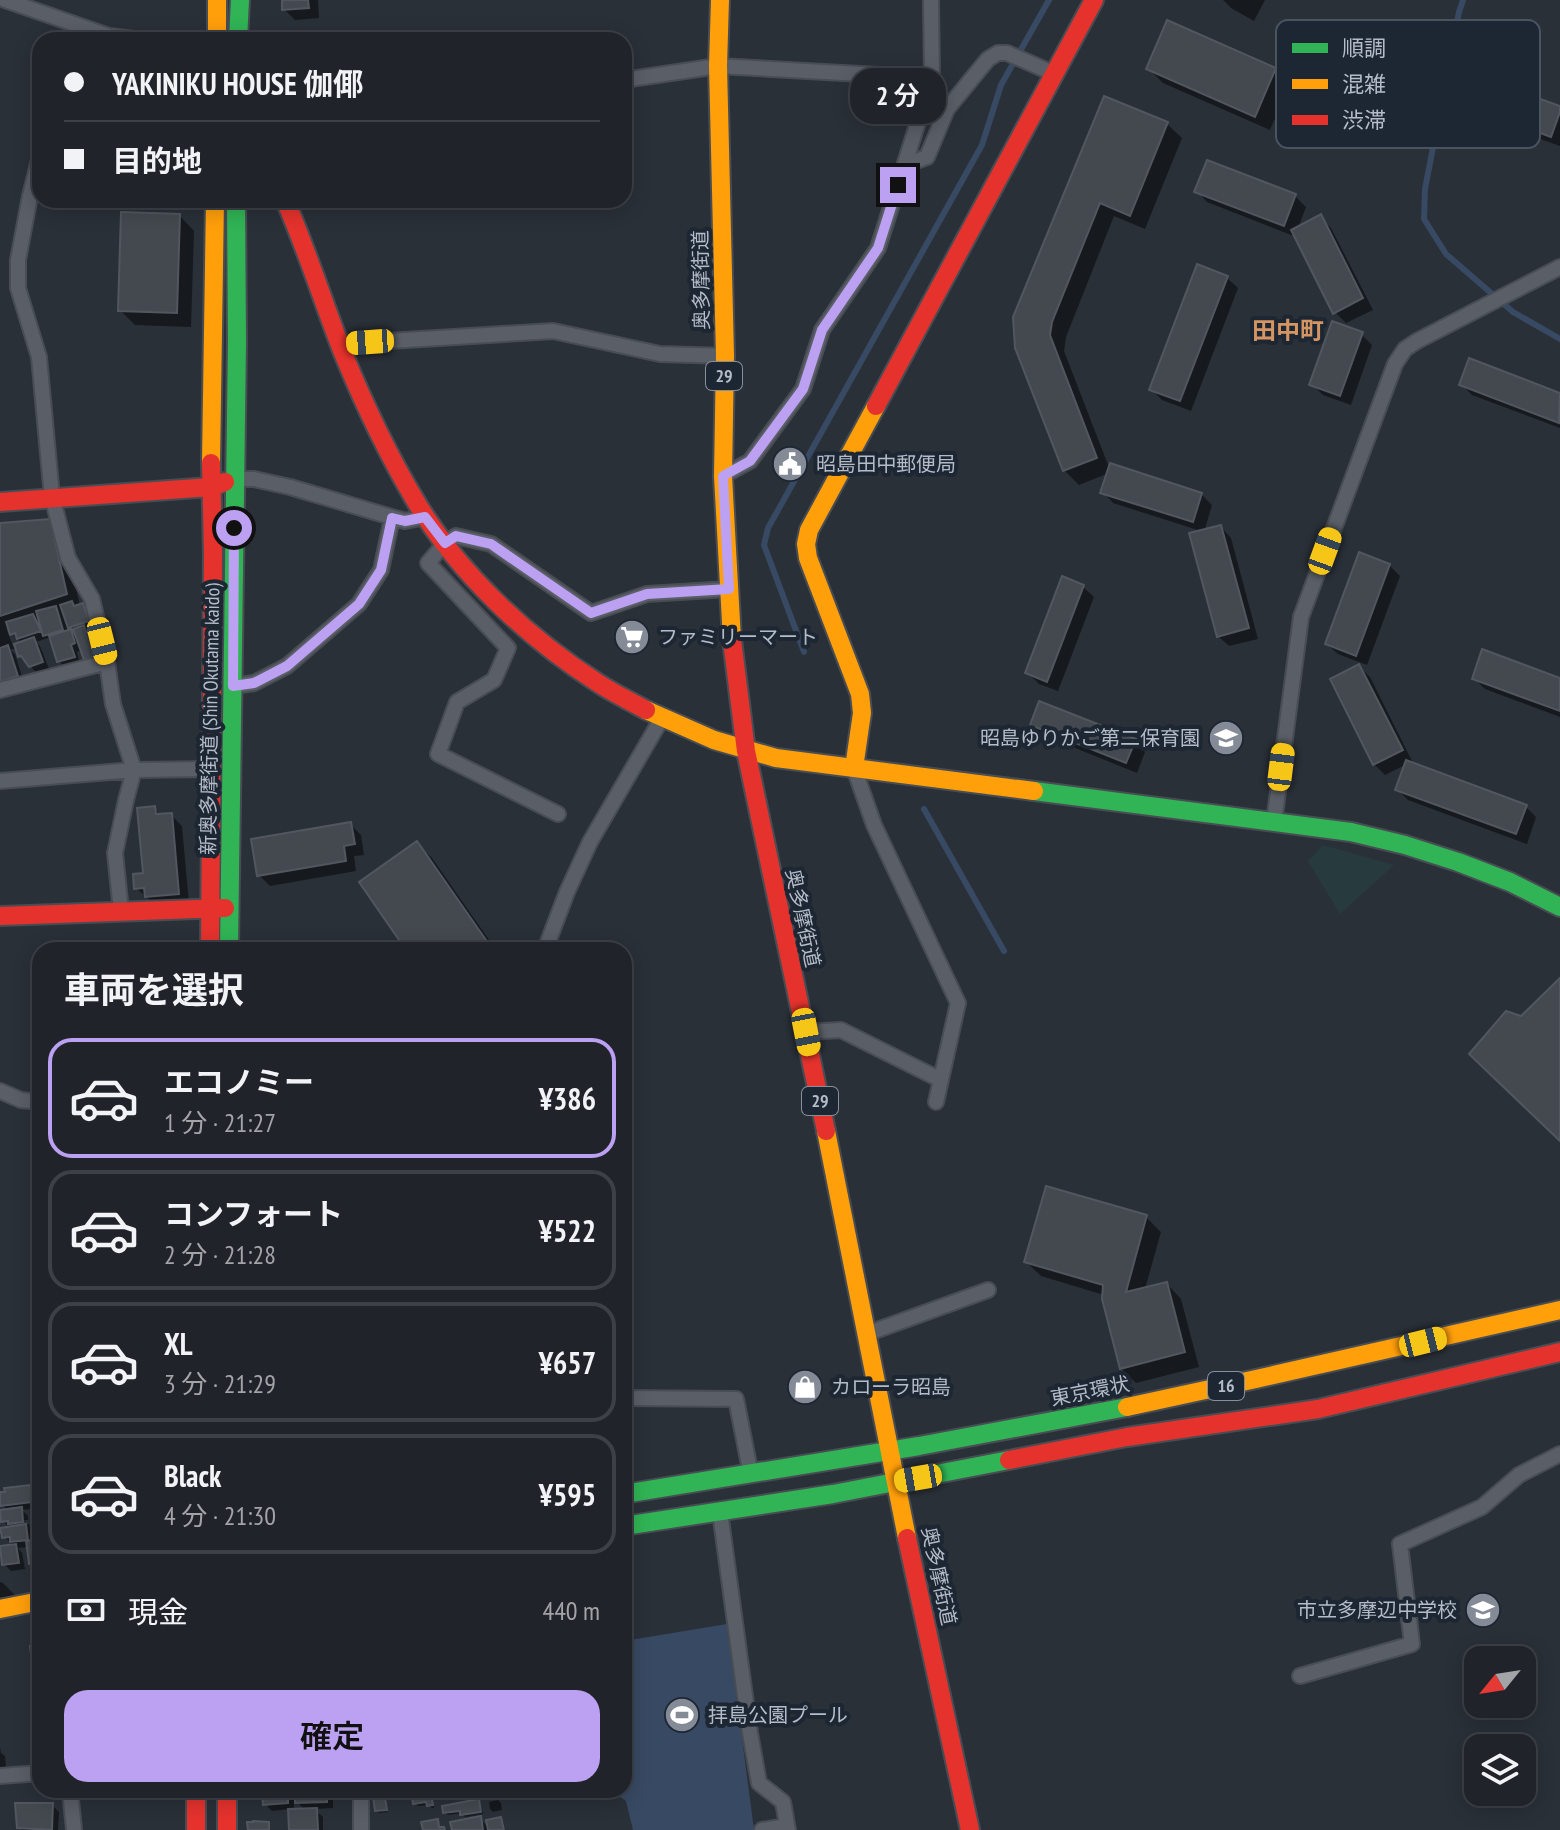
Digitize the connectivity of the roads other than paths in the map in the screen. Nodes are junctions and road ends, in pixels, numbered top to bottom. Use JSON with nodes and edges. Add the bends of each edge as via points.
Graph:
{"nodes":[{"id":1,"x":5,"y":0,"type":"edge"},
{"id":2,"x":217,"y":0,"type":"edge"},
{"id":3,"x":240,"y":0,"type":"edge"},
{"id":4,"x":720,"y":0,"type":"edge"},
{"id":5,"x":931,"y":0,"type":"edge"},
{"id":6,"x":1094,"y":0,"type":"edge"},
{"id":7,"x":92,"y":32,"type":"edge"},
{"id":8,"x":217,"y":32,"type":"edge"},
{"id":9,"x":238,"y":32,"type":"edge"},
{"id":10,"x":718,"y":66,"type":"junction"},
{"id":11,"x":1055,"y":74,"type":"junction"},
{"id":12,"x":932,"y":78,"type":"junction"},
{"id":13,"x":632,"y":79,"type":"edge"},
{"id":14,"x":905,"y":165,"type":"junction"},
{"id":15,"x":32,"y":188,"type":"edge"},
{"id":16,"x":215,"y":208,"type":"edge"},
{"id":17,"x":236,"y":208,"type":"edge"},
{"id":18,"x":288,"y":208,"type":"edge"},
{"id":19,"x":1560,"y":267,"type":"edge"},
{"id":20,"x":340,"y":344,"type":"junction"},
{"id":21,"x":725,"y":356,"type":"junction"},
{"id":22,"x":723,"y":476,"type":"junction"},
{"id":23,"x":234,"y":479,"type":"junction"},
{"id":24,"x":211,"y":487,"type":"junction"},
{"id":25,"x":52,"y":497,"type":"junction"},
{"id":26,"x":0,"y":502,"type":"edge"},
{"id":27,"x":425,"y":517,"type":"junction"},
{"id":28,"x":392,"y":518,"type":"junction"},
{"id":29,"x":445,"y":543,"type":"junction"},
{"id":30,"x":729,"y":589,"type":"junction"},
{"id":31,"x":107,"y":662,"type":"junction"},
{"id":32,"x":233,"y":686,"type":"junction"},
{"id":33,"x":0,"y":690,"type":"edge"},
{"id":34,"x":662,"y":718,"type":"junction"},
{"id":35,"x":746,"y":751,"type":"junction"},
{"id":36,"x":854,"y":768,"type":"junction"},
{"id":37,"x":211,"y":769,"type":"junction"},
{"id":38,"x":134,"y":770,"type":"junction"},
{"id":39,"x":0,"y":781,"type":"edge"},
{"id":40,"x":558,"y":814,"type":"dead end"},
{"id":41,"x":1274,"y":822,"type":"junction"},
{"id":42,"x":1560,"y":907,"type":"edge"},
{"id":43,"x":211,"y":908,"type":"junction"},
{"id":44,"x":230,"y":908,"type":"junction"},
{"id":45,"x":121,"y":911,"type":"junction"},
{"id":46,"x":0,"y":916,"type":"edge"},
{"id":47,"x":210,"y":942,"type":"edge"},
{"id":48,"x":229,"y":942,"type":"edge"},
{"id":49,"x":548,"y":942,"type":"edge"},
{"id":50,"x":806,"y":1032,"type":"junction"},
{"id":51,"x":941,"y":1080,"type":"junction"},
{"id":52,"x":0,"y":1091,"type":"edge"},
{"id":53,"x":32,"y":1101,"type":"edge"},
{"id":54,"x":936,"y":1102,"type":"dead end"},
{"id":55,"x":988,"y":1290,"type":"dead end"},
{"id":56,"x":1560,"y":1310,"type":"edge"},
{"id":57,"x":866,"y":1334,"type":"junction"},
{"id":58,"x":1560,"y":1352,"type":"edge"},
{"id":59,"x":632,"y":1398,"type":"edge"},
{"id":60,"x":889,"y":1452,"type":"junction"},
{"id":61,"x":1560,"y":1454,"type":"edge"},
{"id":62,"x":751,"y":1475,"type":"junction"},
{"id":63,"x":897,"y":1482,"type":"junction"},
{"id":64,"x":632,"y":1493,"type":"edge"},
{"id":65,"x":720,"y":1512,"type":"junction"},
{"id":66,"x":632,"y":1525,"type":"edge"},
{"id":67,"x":32,"y":1603,"type":"edge"},
{"id":68,"x":0,"y":1609,"type":"edge"},
{"id":69,"x":1300,"y":1676,"type":"dead end"},
{"id":70,"x":32,"y":1774,"type":"edge"},
{"id":71,"x":0,"y":1776,"type":"edge"},
{"id":72,"x":71,"y":1798,"type":"edge"},
{"id":73,"x":196,"y":1798,"type":"edge"},
{"id":74,"x":227,"y":1798,"type":"edge"},
{"id":75,"x":361,"y":1798,"type":"edge"},
{"id":76,"x":787,"y":1828,"type":"edge"},
{"id":77,"x":74,"y":1830,"type":"edge"},
{"id":78,"x":196,"y":1830,"type":"edge"},
{"id":79,"x":227,"y":1830,"type":"edge"},
{"id":80,"x":361,"y":1830,"type":"edge"},
{"id":81,"x":762,"y":1830,"type":"edge"},
{"id":82,"x":970,"y":1830,"type":"edge"}],
"edges":[{"from":1,"to":7,"type":"street"},
{"from":2,"to":8,"type":"main road"},
{"from":3,"to":9,"type":"main road"},
{"from":4,"to":10,"type":"main road","name":"奥多摩街道","number":"29"},
{"from":5,"to":12,"type":"street"},
{"from":6,"to":11,"type":"main road"},
{"from":10,"to":12,"type":"street"},
{"from":10,"to":13,"type":"street"},
{"from":10,"to":21,"type":"main road","name":"奥多摩街道","number":"29"},
{"from":11,"to":14,"type":"street","via":[[1014,55],[998,53],[988,59],[947,109],[927,157]]},
{"from":11,"to":36,"type":"main road","via":[[809,530],[808,558],[861,700]]},
{"from":12,"to":14,"type":"street"},
{"from":14,"to":22,"type":"street","via":[[878,248],[822,330],[803,389],[750,461]]},
{"from":15,"to":25,"type":"street","via":[[18,288],[39,357]]},
{"from":16,"to":24,"type":"main road"},
{"from":17,"to":23,"type":"main road","name":"新奥多摩街道 (Shin Okutama kaido)"},
{"from":18,"to":20,"type":"main road"},
{"from":19,"to":41,"type":"street","via":[[1417,341],[1395,364],[1301,617]]},
{"from":20,"to":21,"type":"street","via":[[553,331],[660,354]]},
{"from":20,"to":27,"type":"main road","via":[[386,450]]},
{"from":21,"to":22,"type":"main road","name":"奥多摩街道","number":"29"},
{"from":22,"to":30,"type":"main road","name":"奥多摩街道","number":"29"},
{"from":23,"to":24,"type":"main road"},
{"from":23,"to":28,"type":"street","via":[[290,487]]},
{"from":23,"to":32,"type":"main road","name":"新奥多摩街道 (Shin Okutama kaido)"},
{"from":24,"to":25,"type":"main road"},
{"from":24,"to":37,"type":"main road"},
{"from":25,"to":26,"type":"main road"},
{"from":25,"to":31,"type":"street","via":[[68,558],[92,599]]},
{"from":27,"to":28,"type":"street"},
{"from":27,"to":29,"type":"main road"},
{"from":28,"to":32,"type":"street","via":[[381,570],[359,604],[287,666],[254,683]]},
{"from":29,"to":30,"type":"street","via":[[456,536],[491,544],[591,613],[647,594]]},
{"from":29,"to":34,"type":"main road","via":[[531,635],[607,689]]},
{"from":29,"to":40,"type":"street","via":[[428,563],[508,648],[494,680],[457,702],[438,754]]},
{"from":30,"to":35,"type":"main road","name":"奥多摩街道","number":"29"},
{"from":31,"to":33,"type":"street"},
{"from":31,"to":38,"type":"street","via":[[113,704]]},
{"from":32,"to":44,"type":"main road","name":"新奥多摩街道 (Shin Okutama kaido)"},
{"from":34,"to":35,"type":"main road"},
{"from":34,"to":49,"type":"street","via":[[590,842]]},
{"from":35,"to":36,"type":"main road"},
{"from":35,"to":50,"type":"main road","name":"奥多摩街道","number":"29"},
{"from":36,"to":41,"type":"main road"},
{"from":36,"to":51,"type":"street","via":[[874,825],[958,1003]]},
{"from":37,"to":38,"type":"street"},
{"from":37,"to":43,"type":"main road"},
{"from":38,"to":39,"type":"street"},
{"from":38,"to":45,"type":"street","via":[[115,853]]},
{"from":41,"to":42,"type":"main road","via":[[1351,832],[1431,852]]},
{"from":43,"to":44,"type":"main road"},
{"from":43,"to":45,"type":"main road"},
{"from":43,"to":47,"type":"main road"},
{"from":44,"to":48,"type":"main road","name":"新奥多摩街道 (Shin Okutama kaido)"},
{"from":45,"to":46,"type":"main road"},
{"from":50,"to":51,"type":"street","via":[[841,1030]]},
{"from":50,"to":57,"type":"main road","name":"奥多摩街道","number":"29"},
{"from":51,"to":54,"type":"street"},
{"from":52,"to":53,"type":"street"},
{"from":55,"to":57,"type":"street"},
{"from":56,"to":60,"type":"main road","name":"東京環状","number":"16","via":[[1211,1389]]},
{"from":57,"to":60,"type":"main road","name":"奥多摩街道","number":"29"},
{"from":58,"to":63,"type":"main road","number":"16","via":[[1318,1409],[1112,1440]]},
{"from":59,"to":62,"type":"street","via":[[736,1399]]},
{"from":60,"to":62,"type":"main road","name":"東京環状","number":"16"},
{"from":60,"to":63,"type":"main road","name":"奥多摩街道","number":"29"},
{"from":61,"to":69,"type":"street","via":[[1519,1475],[1482,1507],[1400,1544],[1412,1644]]},
{"from":62,"to":64,"type":"main road","name":"東京環状","number":"16"},
{"from":63,"to":65,"type":"main road","number":"16"},
{"from":63,"to":82,"type":"main road","name":"奥多摩街道","number":"29"},
{"from":65,"to":66,"type":"main road","number":"16"},
{"from":65,"to":76,"type":"street","via":[[759,1783],[783,1802]]},
{"from":67,"to":68,"type":"main road"},
{"from":70,"to":71,"type":"street"},
{"from":72,"to":77,"type":"street"},
{"from":73,"to":78,"type":"main road"},
{"from":74,"to":79,"type":"main road"},
{"from":75,"to":80,"type":"street"},
{"from":76,"to":81,"type":"street"}]}
